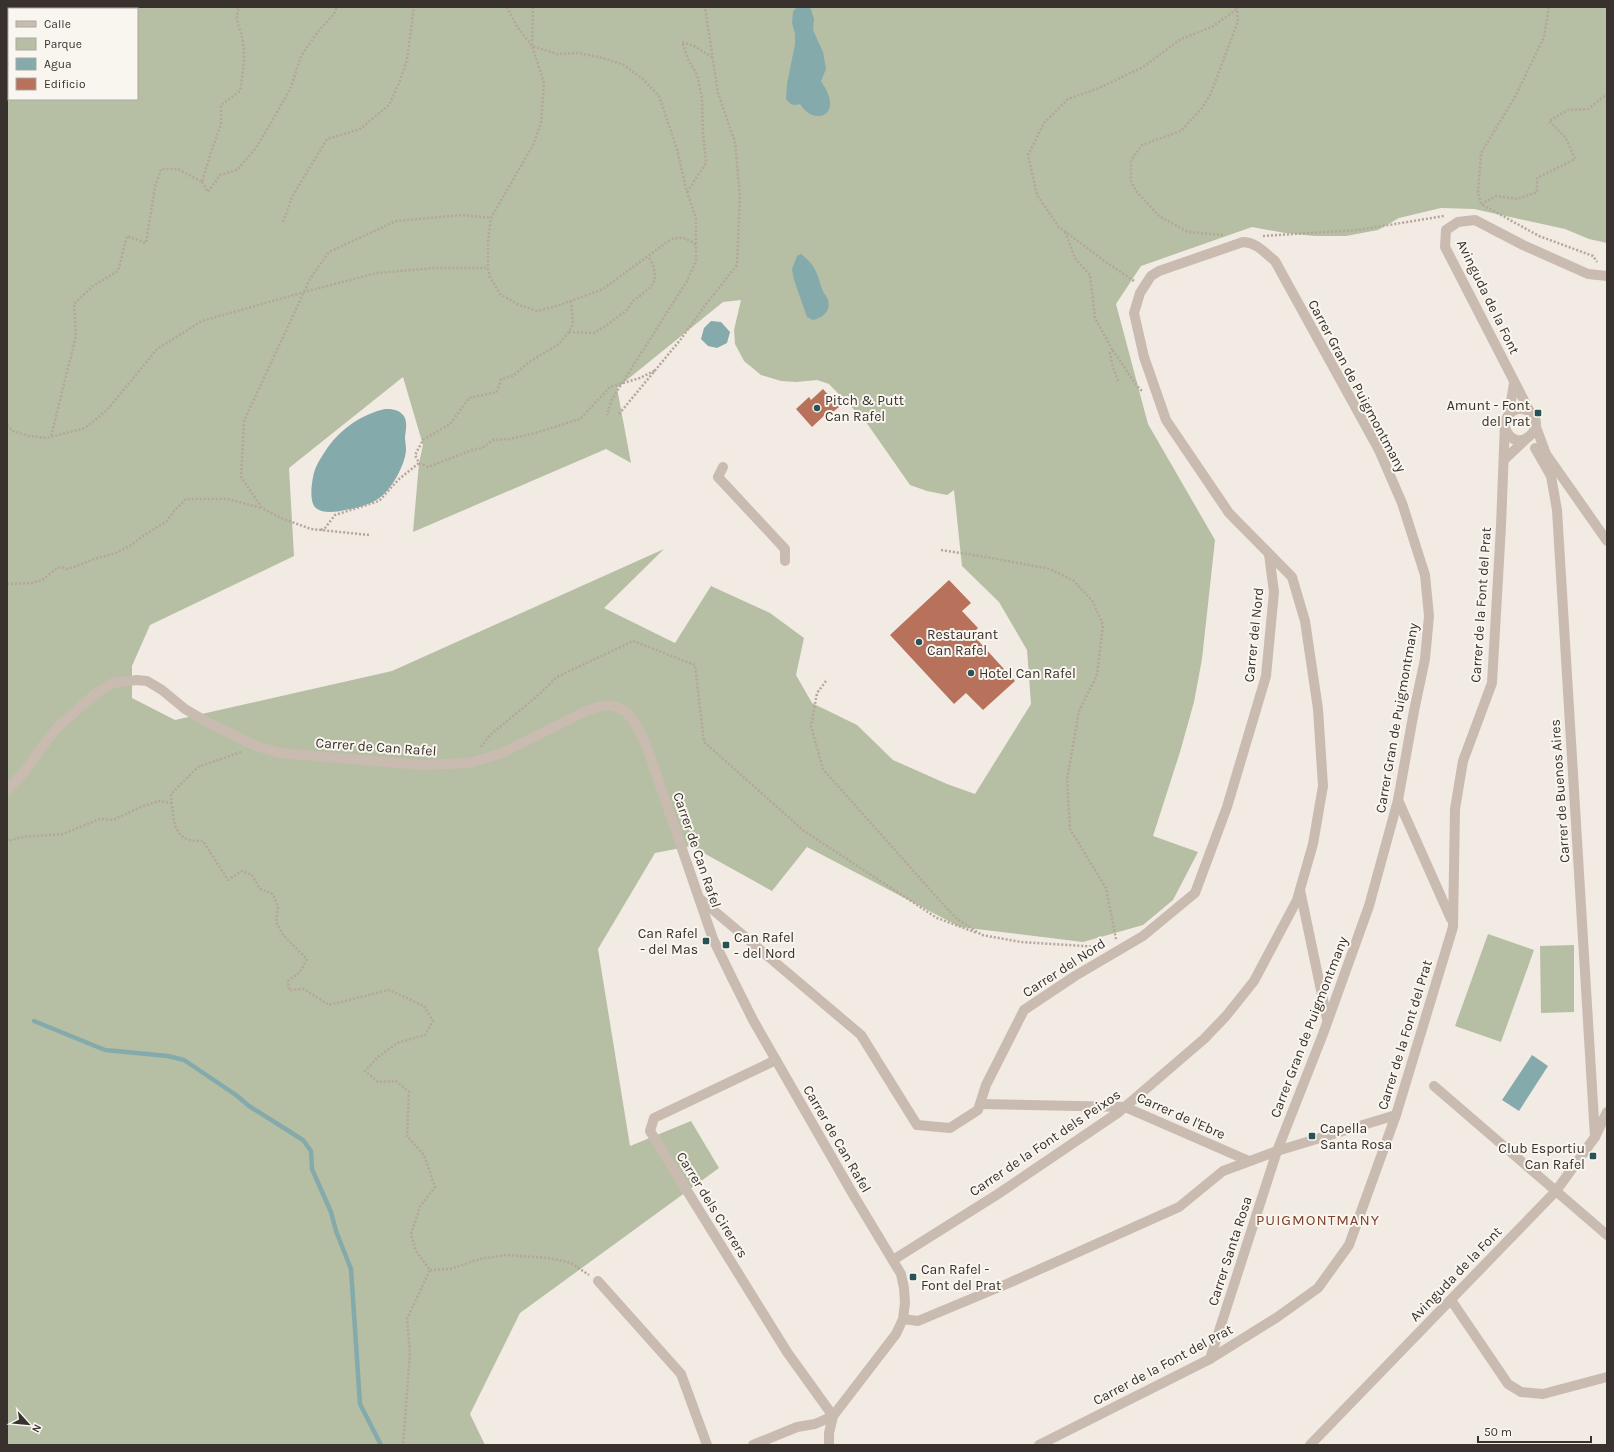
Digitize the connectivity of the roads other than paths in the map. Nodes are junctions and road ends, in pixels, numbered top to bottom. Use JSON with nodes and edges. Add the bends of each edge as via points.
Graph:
{"nodes":[{"id":1,"x":1607,"y":276,"type":"edge"},
{"id":2,"x":1514,"y":383,"type":"junction"},
{"id":3,"x":1530,"y":412,"type":"junction"},
{"id":4,"x":1509,"y":414,"type":"junction"},
{"id":5,"x":1536,"y":427,"type":"junction"},
{"id":6,"x":1505,"y":428,"type":"junction"},
{"id":7,"x":1522,"y":440,"type":"junction"},
{"id":8,"x":1535,"y":448,"type":"junction"},
{"id":9,"x":1546,"y":454,"type":"junction"},
{"id":10,"x":1504,"y":460,"type":"junction"},
{"id":11,"x":723,"y":467,"type":"dead end"},
{"id":12,"x":1607,"y":541,"type":"edge"},
{"id":13,"x":1269,"y":554,"type":"junction"},
{"id":14,"x":785,"y":560,"type":"dead end"},
{"id":15,"x":7,"y":790,"type":"edge"},
{"id":16,"x":1398,"y":800,"type":"junction"},
{"id":17,"x":1300,"y":890,"type":"junction"},
{"id":18,"x":698,"y":897,"type":"junction"},
{"id":19,"x":1453,"y":923,"type":"junction"},
{"id":20,"x":1328,"y":1019,"type":"junction"},
{"id":21,"x":776,"y":1060,"type":"junction"},
{"id":22,"x":1434,"y":1086,"type":"dead end"},
{"id":23,"x":980,"y":1104,"type":"junction"},
{"id":24,"x":1126,"y":1106,"type":"junction"},
{"id":25,"x":1607,"y":1112,"type":"edge"},
{"id":26,"x":1396,"y":1115,"type":"junction"},
{"id":27,"x":1596,"y":1137,"type":"junction"},
{"id":28,"x":1277,"y":1151,"type":"junction"},
{"id":29,"x":1249,"y":1161,"type":"junction"},
{"id":30,"x":1556,"y":1191,"type":"junction"},
{"id":31,"x":1607,"y":1235,"type":"edge"},
{"id":32,"x":893,"y":1260,"type":"junction"},
{"id":33,"x":598,"y":1281,"type":"road end"},
{"id":34,"x":1452,"y":1300,"type":"junction"},
{"id":35,"x":903,"y":1319,"type":"junction"},
{"id":36,"x":1210,"y":1359,"type":"junction"},
{"id":37,"x":1607,"y":1377,"type":"edge"},
{"id":38,"x":833,"y":1416,"type":"junction"},
{"id":39,"x":707,"y":1445,"type":"edge"},
{"id":40,"x":754,"y":1445,"type":"edge"},
{"id":41,"x":829,"y":1445,"type":"edge"},
{"id":42,"x":1039,"y":1445,"type":"edge"},
{"id":43,"x":1310,"y":1445,"type":"edge"}],
"edges":[{"from":1,"to":2,"type":"street","name":"Avinguda de la Font","via":[[1588,274],[1475,220],[1458,222],[1446,230],[1445,247]]},
{"from":2,"to":3,"type":"street","name":"Avinguda de la Font"},
{"from":2,"to":4,"type":"street"},
{"from":3,"to":4,"type":"street","via":[[1521,408]]},
{"from":3,"to":5,"type":"street","via":[[1535,418]]},
{"from":4,"to":6,"type":"street"},
{"from":5,"to":7,"type":"street","via":[[1531,436]]},
{"from":5,"to":9,"type":"street"},
{"from":6,"to":7,"type":"street","via":[[1509,435]]},
{"from":6,"to":10,"type":"street","name":"Carrer de la Font del Prat"},
{"from":7,"to":8,"type":"street"},
{"from":7,"to":10,"type":"street"},
{"from":8,"to":9,"type":"street"},
{"from":8,"to":27,"type":"street","name":"Carrer de Buenos Aires","via":[[1551,476],[1557,510]]},
{"from":9,"to":12,"type":"street"},
{"from":10,"to":19,"type":"street","name":"Carrer de la Font del Prat","via":[[1492,683],[1462,761],[1455,809]]},
{"from":11,"to":14,"type":"street","via":[[718,477],[786,549]]},
{"from":13,"to":16,"type":"street","name":"Carrer Gran de Puigmontmany","via":[[1229,513],[1166,420],[1144,357],[1134,313],[1140,293],[1151,276],[1242,242],[1250,242],[1275,261],[1379,450],[1402,503],[1425,575],[1429,616],[1424,659]]},
{"from":13,"to":17,"type":"street","name":"Carrer de la Font dels Peixos","via":[[1292,577],[1305,621],[1318,709],[1323,786],[1313,844]]},
{"from":13,"to":23,"type":"street","name":"Carrer del Nord","via":[[1274,592],[1266,676],[1227,807],[1195,893],[1143,936],[1118,949],[1024,1010],[986,1085]]},
{"from":15,"to":18,"type":"street","name":"Carrer de Can Rafel","via":[[59,726],[96,693],[113,683],[147,681],[207,722],[256,746],[280,753],[420,765],[468,763],[500,754],[586,711],[602,706],[612,707],[634,720],[648,750]]},
{"from":16,"to":19,"type":"street"},
{"from":16,"to":20,"type":"street","name":"Carrer Gran de Puigmontmany","via":[[1369,906]]},
{"from":17,"to":20,"type":"street"},
{"from":17,"to":24,"type":"street","name":"Carrer de la Font dels Peixos","via":[[1254,981],[1226,1016],[1204,1039]]},
{"from":18,"to":21,"type":"street","name":"Carrer de Can Rafel","via":[[733,980]]},
{"from":18,"to":23,"type":"street","name":"Carrer del Nord","via":[[860,1034],[917,1125],[950,1128],[978,1110]]},
{"from":19,"to":26,"type":"street","name":"Carrer de la Font del Prat"},
{"from":20,"to":28,"type":"street","name":"Carrer Gran de Puigmontmany"},
{"from":21,"to":32,"type":"street","name":"Carrer de Can Rafel"},
{"from":21,"to":38,"type":"street","name":"Carrer dels Cirerers","via":[[654,1118],[650,1131],[783,1346]]},
{"from":22,"to":30,"type":"street"},
{"from":23,"to":24,"type":"street","name":"Carrer de l'Ebre"},
{"from":24,"to":29,"type":"street","name":"Carrer de l'Ebre"},
{"from":24,"to":32,"type":"street","name":"Carrer de la Font dels Peixos","via":[[998,1194]]},
{"from":25,"to":27,"type":"street","name":"Avinguda de la Font"},
{"from":26,"to":28,"type":"street"},
{"from":26,"to":36,"type":"street","name":"Carrer de la Font del Prat","via":[[1349,1245],[1318,1288]]},
{"from":27,"to":30,"type":"street","name":"Avinguda de la Font"},
{"from":28,"to":29,"type":"street"},
{"from":28,"to":36,"type":"street","name":"Carrer Santa Rosa"},
{"from":29,"to":35,"type":"street","via":[[1224,1171],[1179,1207],[918,1321]]},
{"from":30,"to":31,"type":"street"},
{"from":30,"to":34,"type":"street","name":"Avinguda de la Font"},
{"from":32,"to":35,"type":"street","name":"Carrer de Can Rafel","via":[[901,1274],[904,1288]]},
{"from":33,"to":39,"type":"street","via":[[681,1374]]},
{"from":34,"to":37,"type":"street","via":[[1508,1384],[1521,1392],[1543,1394]]},
{"from":34,"to":43,"type":"street","name":"Avinguda de la Font"},
{"from":35,"to":38,"type":"street","name":"Carrer de Can Rafel","via":[[896,1334]]},
{"from":36,"to":42,"type":"street","name":"Carrer de la Font del Prat"},
{"from":38,"to":40,"type":"street"},
{"from":38,"to":41,"type":"street","name":"Carrer de Can Rafel"}]}
